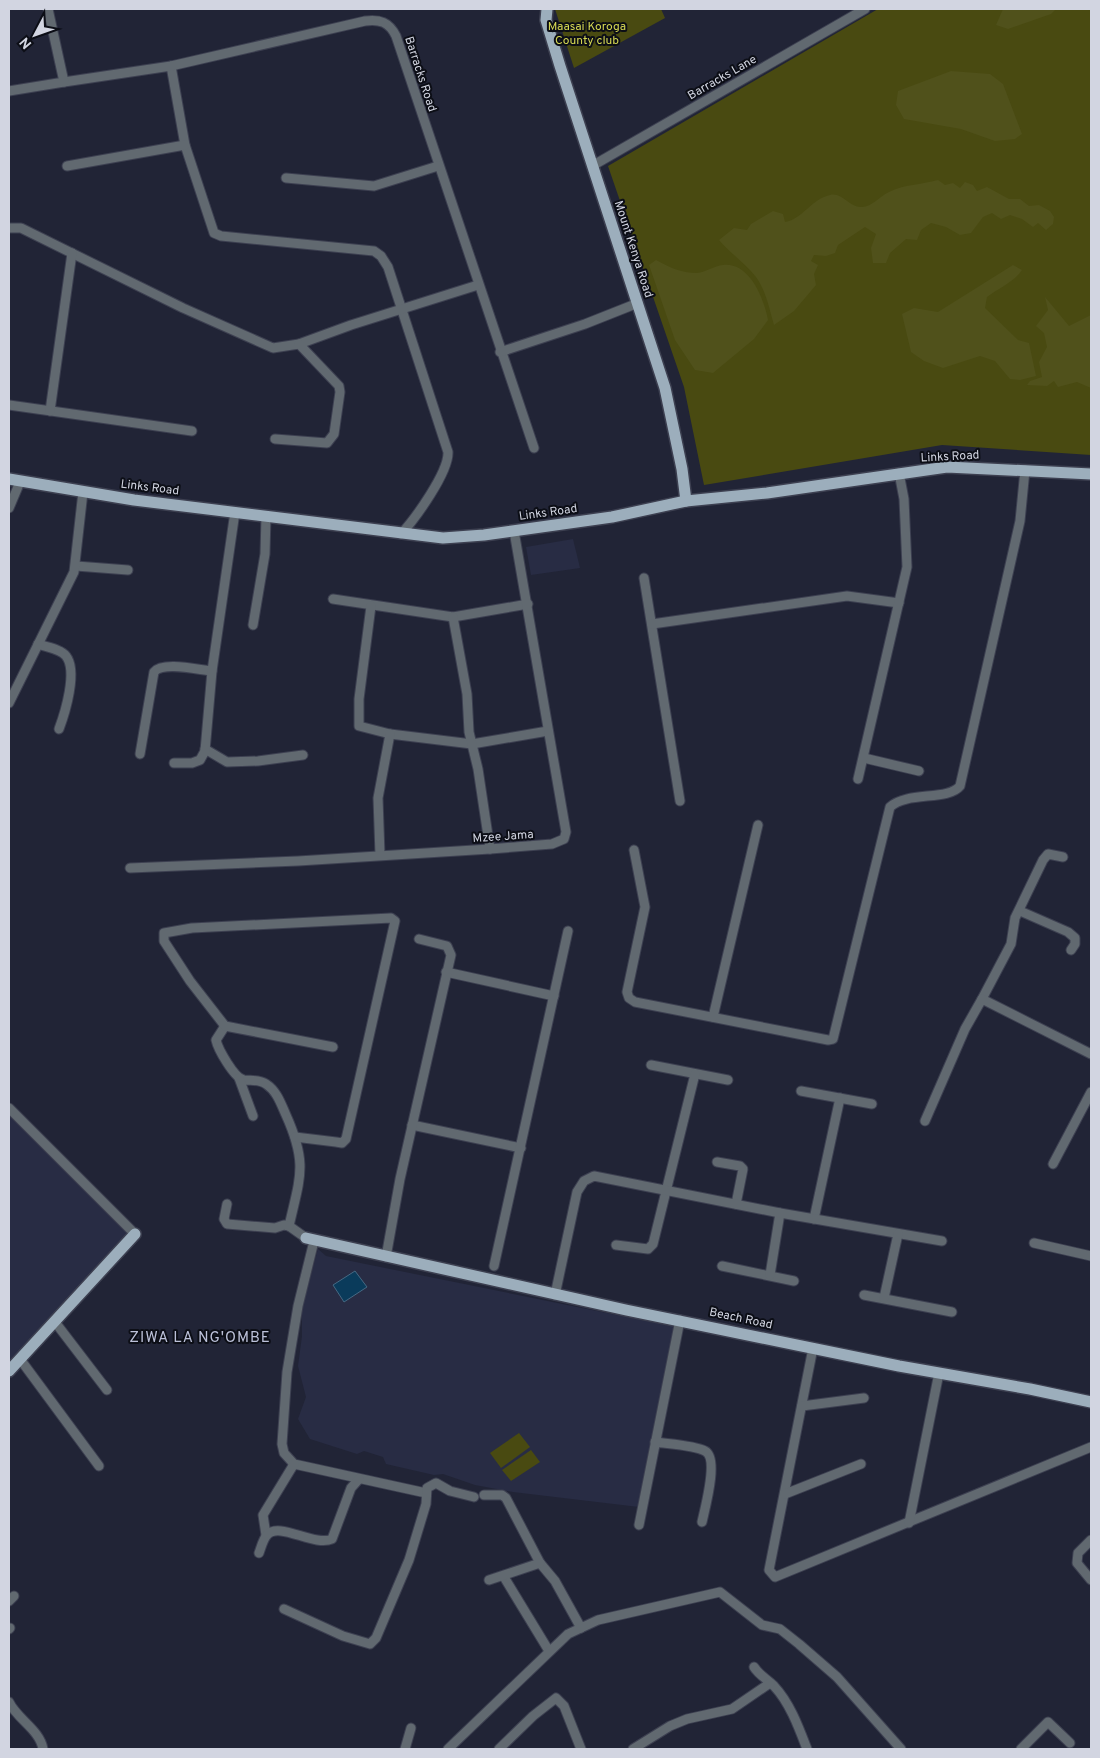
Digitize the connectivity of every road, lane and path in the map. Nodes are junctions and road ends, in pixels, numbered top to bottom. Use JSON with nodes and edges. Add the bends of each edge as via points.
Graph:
{"nodes":[{"id":1,"x":48,"y":9,"type":"edge"},
{"id":2,"x":547,"y":9,"type":"edge"},
{"id":3,"x":864,"y":9,"type":"edge"},
{"id":4,"x":171,"y":66,"type":"junction"},
{"id":5,"x":64,"y":82,"type":"junction"},
{"id":6,"x":9,"y":91,"type":"edge"},
{"id":7,"x":185,"y":145,"type":"junction"},
{"id":8,"x":68,"y":166,"type":"dead end"},
{"id":9,"x":438,"y":166,"type":"junction"},
{"id":10,"x":592,"y":166,"type":"junction"},
{"id":11,"x":286,"y":178,"type":"dead end"},
{"id":12,"x":9,"y":228,"type":"edge"},
{"id":13,"x":72,"y":253,"type":"junction"},
{"id":14,"x":478,"y":285,"type":"junction"},
{"id":15,"x":638,"y":303,"type":"junction"},
{"id":16,"x":402,"y":310,"type":"junction"},
{"id":17,"x":299,"y":344,"type":"junction"},
{"id":18,"x":500,"y":352,"type":"junction"},
{"id":19,"x":9,"y":405,"type":"edge"},
{"id":20,"x":50,"y":411,"type":"junction"},
{"id":21,"x":192,"y":431,"type":"dead end"},
{"id":22,"x":275,"y":439,"type":"dead end"},
{"id":23,"x":534,"y":448,"type":"dead end"},
{"id":24,"x":1025,"y":470,"type":"junction"},
{"id":25,"x":898,"y":473,"type":"junction"},
{"id":26,"x":1091,"y":474,"type":"edge"},
{"id":27,"x":14,"y":481,"type":"edge"},
{"id":28,"x":83,"y":492,"type":"junction"},
{"id":29,"x":686,"y":501,"type":"junction"},
{"id":30,"x":9,"y":508,"type":"edge"},
{"id":31,"x":235,"y":512,"type":"junction"},
{"id":32,"x":266,"y":516,"type":"junction"},
{"id":33,"x":514,"y":531,"type":"junction"},
{"id":34,"x":401,"y":534,"type":"junction"},
{"id":35,"x":76,"y":566,"type":"junction"},
{"id":36,"x":128,"y":570,"type":"dead end"},
{"id":37,"x":644,"y":578,"type":"dead end"},
{"id":38,"x":333,"y":599,"type":"dead end"},
{"id":39,"x":899,"y":603,"type":"junction"},
{"id":40,"x":528,"y":604,"type":"junction"},
{"id":41,"x":371,"y":606,"type":"junction"},
{"id":42,"x":453,"y":617,"type":"junction"},
{"id":43,"x":652,"y":624,"type":"junction"},
{"id":44,"x":253,"y":625,"type":"dead end"},
{"id":45,"x":38,"y":644,"type":"junction"},
{"id":46,"x":212,"y":671,"type":"junction"},
{"id":47,"x":9,"y":703,"type":"edge"},
{"id":48,"x":58,"y":729,"type":"dead end"},
{"id":49,"x":548,"y":731,"type":"junction"},
{"id":50,"x":390,"y":734,"type":"junction"},
{"id":51,"x":472,"y":744,"type":"junction"},
{"id":52,"x":205,"y":750,"type":"junction"},
{"id":53,"x":140,"y":754,"type":"dead end"},
{"id":54,"x":304,"y":755,"type":"dead end"},
{"id":55,"x":864,"y":758,"type":"junction"},
{"id":56,"x":174,"y":763,"type":"dead end"},
{"id":57,"x":919,"y":771,"type":"dead end"},
{"id":58,"x":858,"y":779,"type":"dead end"},
{"id":59,"x":680,"y":801,"type":"dead end"},
{"id":60,"x":758,"y":824,"type":"dead end"},
{"id":61,"x":490,"y":849,"type":"junction"},
{"id":62,"x":634,"y":850,"type":"dead end"},
{"id":63,"x":380,"y":855,"type":"junction"},
{"id":64,"x":1063,"y":857,"type":"dead end"},
{"id":65,"x":130,"y":868,"type":"dead end"},
{"id":66,"x":1020,"y":911,"type":"junction"},
{"id":67,"x":568,"y":931,"type":"dead end"},
{"id":68,"x":419,"y":939,"type":"dead end"},
{"id":69,"x":1071,"y":950,"type":"dead end"},
{"id":70,"x":446,"y":972,"type":"junction"},
{"id":71,"x":554,"y":996,"type":"junction"},
{"id":72,"x":982,"y":999,"type":"junction"},
{"id":73,"x":713,"y":1017,"type":"junction"},
{"id":74,"x":225,"y":1026,"type":"junction"},
{"id":75,"x":333,"y":1047,"type":"dead end"},
{"id":76,"x":1091,"y":1054,"type":"edge"},
{"id":77,"x":651,"y":1065,"type":"dead end"},
{"id":78,"x":695,"y":1074,"type":"junction"},
{"id":79,"x":239,"y":1078,"type":"junction"},
{"id":80,"x":728,"y":1080,"type":"dead end"},
{"id":81,"x":801,"y":1091,"type":"dead end"},
{"id":82,"x":1091,"y":1092,"type":"edge"},
{"id":83,"x":840,"y":1098,"type":"junction"},
{"id":84,"x":872,"y":1104,"type":"dead end"},
{"id":85,"x":9,"y":1108,"type":"edge"},
{"id":86,"x":253,"y":1116,"type":"dead end"},
{"id":87,"x":925,"y":1121,"type":"dead end"},
{"id":88,"x":412,"y":1125,"type":"junction"},
{"id":89,"x":296,"y":1137,"type":"junction"},
{"id":90,"x":521,"y":1148,"type":"junction"},
{"id":91,"x":717,"y":1162,"type":"dead end"},
{"id":92,"x":1053,"y":1164,"type":"dead end"},
{"id":93,"x":666,"y":1191,"type":"junction"},
{"id":94,"x":227,"y":1204,"type":"dead end"},
{"id":95,"x":736,"y":1204,"type":"junction"},
{"id":96,"x":780,"y":1213,"type":"junction"},
{"id":97,"x":814,"y":1218,"type":"junction"},
{"id":98,"x":289,"y":1226,"type":"junction"},
{"id":99,"x":135,"y":1234,"type":"joint"},
{"id":100,"x":898,"y":1234,"type":"junction"},
{"id":101,"x":310,"y":1239,"type":"junction"},
{"id":102,"x":942,"y":1241,"type":"dead end"},
{"id":103,"x":1034,"y":1243,"type":"dead end"},
{"id":104,"x":616,"y":1245,"type":"dead end"},
{"id":105,"x":1091,"y":1256,"type":"edge"},
{"id":106,"x":386,"y":1257,"type":"junction"},
{"id":107,"x":494,"y":1266,"type":"dead end"},
{"id":108,"x":722,"y":1266,"type":"dead end"},
{"id":109,"x":770,"y":1275,"type":"junction"},
{"id":110,"x":794,"y":1281,"type":"dead end"},
{"id":111,"x":555,"y":1295,"type":"junction"},
{"id":112,"x":864,"y":1295,"type":"dead end"},
{"id":113,"x":884,"y":1298,"type":"junction"},
{"id":114,"x":952,"y":1312,"type":"dead end"},
{"id":115,"x":680,"y":1320,"type":"junction"},
{"id":116,"x":55,"y":1322,"type":"junction"},
{"id":117,"x":813,"y":1348,"type":"junction"},
{"id":118,"x":20,"y":1359,"type":"junction"},
{"id":119,"x":9,"y":1371,"type":"edge"},
{"id":120,"x":939,"y":1373,"type":"junction"},
{"id":121,"x":107,"y":1390,"type":"dead end"},
{"id":122,"x":864,"y":1398,"type":"dead end"},
{"id":123,"x":1091,"y":1402,"type":"edge"},
{"id":124,"x":802,"y":1406,"type":"junction"},
{"id":125,"x":655,"y":1442,"type":"junction"},
{"id":126,"x":1091,"y":1447,"type":"edge"},
{"id":127,"x":294,"y":1464,"type":"junction"},
{"id":128,"x":861,"y":1464,"type":"dead end"},
{"id":129,"x":99,"y":1466,"type":"dead end"},
{"id":130,"x":358,"y":1479,"type":"junction"},
{"id":131,"x":426,"y":1493,"type":"junction"},
{"id":132,"x":785,"y":1494,"type":"junction"},
{"id":133,"x":484,"y":1495,"type":"dead end"},
{"id":134,"x":474,"y":1497,"type":"dead end"},
{"id":135,"x":702,"y":1522,"type":"dead end"},
{"id":136,"x":909,"y":1523,"type":"junction"},
{"id":137,"x":639,"y":1525,"type":"dead end"},
{"id":138,"x":266,"y":1536,"type":"junction"},
{"id":139,"x":1091,"y":1540,"type":"edge"},
{"id":140,"x":259,"y":1553,"type":"dead end"},
{"id":141,"x":540,"y":1563,"type":"junction"},
{"id":142,"x":504,"y":1577,"type":"junction"},
{"id":143,"x":489,"y":1580,"type":"dead end"},
{"id":144,"x":1091,"y":1580,"type":"edge"},
{"id":145,"x":284,"y":1609,"type":"dead end"},
{"id":146,"x":581,"y":1628,"type":"junction"},
{"id":147,"x":549,"y":1651,"type":"junction"},
{"id":148,"x":754,"y":1666,"type":"dead end"},
{"id":149,"x":770,"y":1682,"type":"junction"},
{"id":150,"x":9,"y":1702,"type":"edge"},
{"id":151,"x":410,"y":1728,"type":"dead end"},
{"id":152,"x":1070,"y":1743,"type":"dead end"},
{"id":153,"x":43,"y":1749,"type":"edge"},
{"id":154,"x":406,"y":1749,"type":"edge"},
{"id":155,"x":448,"y":1749,"type":"edge"},
{"id":156,"x":499,"y":1749,"type":"edge"},
{"id":157,"x":581,"y":1749,"type":"edge"},
{"id":158,"x":633,"y":1749,"type":"edge"},
{"id":159,"x":807,"y":1749,"type":"edge"},
{"id":160,"x":901,"y":1749,"type":"edge"},
{"id":161,"x":1021,"y":1749,"type":"edge"}],
"edges":[{"from":1,"to":5,"type":"street"},
{"from":2,"to":10,"type":"main road","name":"Mount Kenya Road","via":[[549,29]]},
{"from":3,"to":10,"type":"street","name":"Barracks Lane"},
{"from":4,"to":5,"type":"street","name":"Barracks Road"},
{"from":4,"to":7,"type":"street"},
{"from":4,"to":9,"type":"street","name":"Barracks Road","via":[[365,20],[382,21],[396,36]]},
{"from":5,"to":6,"type":"street","name":"Barracks Road"},
{"from":7,"to":8,"type":"street"},
{"from":7,"to":16,"type":"street","via":[[210,224],[217,235],[374,251],[388,268]]},
{"from":9,"to":11,"type":"street","via":[[374,186]]},
{"from":9,"to":14,"type":"street","name":"Barracks Road"},
{"from":10,"to":15,"type":"main road","name":"Mount Kenya Road"},
{"from":12,"to":13,"type":"street","via":[[21,228]]},
{"from":13,"to":17,"type":"street","via":[[260,344],[277,349]]},
{"from":13,"to":20,"type":"street"},
{"from":14,"to":16,"type":"street"},
{"from":14,"to":18,"type":"street","name":"Barracks Road"},
{"from":15,"to":18,"type":"street"},
{"from":15,"to":29,"type":"main road","name":"Mount Kenya Road","via":[[665,388]]},
{"from":16,"to":17,"type":"street"},
{"from":16,"to":34,"type":"street","via":[[448,458]]},
{"from":17,"to":22,"type":"street","via":[[339,386],[334,434],[327,443]]},
{"from":18,"to":23,"type":"street","name":"Barracks Road"},
{"from":19,"to":20,"type":"street"},
{"from":20,"to":21,"type":"street"},
{"from":24,"to":25,"type":"main road","name":"Links Road","via":[[947,467]]},
{"from":24,"to":26,"type":"main road","name":"Links Road"},
{"from":24,"to":73,"type":"street","via":[[1020,520],[960,786],[950,791],[906,799],[890,807],[834,1037],[828,1040]]},
{"from":25,"to":29,"type":"main road","name":"Links Road","via":[[767,493]]},
{"from":25,"to":39,"type":"street","via":[[904,499],[907,547]]},
{"from":27,"to":28,"type":"main road","name":"Links Road"},
{"from":27,"to":30,"type":"street"},
{"from":28,"to":31,"type":"main road","name":"Links Road"},
{"from":28,"to":35,"type":"street"},
{"from":29,"to":33,"type":"main road","name":"Links Road","via":[[612,517]]},
{"from":31,"to":32,"type":"main road","name":"Links Road"},
{"from":31,"to":46,"type":"street"},
{"from":32,"to":34,"type":"main road","name":"Links Road"},
{"from":32,"to":44,"type":"street","via":[[265,554]]},
{"from":33,"to":34,"type":"main road","name":"Links Road","via":[[457,538]]},
{"from":33,"to":40,"type":"street","name":"Mzee Jama"},
{"from":35,"to":36,"type":"street"},
{"from":35,"to":45,"type":"street"},
{"from":37,"to":43,"type":"street"},
{"from":38,"to":41,"type":"street"},
{"from":39,"to":43,"type":"street","via":[[847,596]]},
{"from":39,"to":55,"type":"street"},
{"from":40,"to":42,"type":"street"},
{"from":40,"to":49,"type":"street","name":"Mzee Jama"},
{"from":41,"to":42,"type":"street"},
{"from":41,"to":50,"type":"street","via":[[363,654],[358,721],[364,729]]},
{"from":42,"to":51,"type":"street"},
{"from":43,"to":59,"type":"street"},
{"from":45,"to":47,"type":"street"},
{"from":45,"to":48,"type":"street","via":[[65,654],[69,660],[69,699]]},
{"from":46,"to":52,"type":"street"},
{"from":46,"to":53,"type":"street","via":[[165,666],[154,672]]},
{"from":49,"to":51,"type":"street"},
{"from":49,"to":61,"type":"street","name":"Mzee Jama","via":[[566,835],[560,842],[552,844]]},
{"from":50,"to":51,"type":"street"},
{"from":50,"to":63,"type":"street","via":[[378,798]]},
{"from":51,"to":61,"type":"street"},
{"from":52,"to":54,"type":"street","via":[[227,762]]},
{"from":52,"to":56,"type":"street","via":[[200,760]]},
{"from":55,"to":57,"type":"street"},
{"from":55,"to":58,"type":"street"},
{"from":60,"to":73,"type":"street"},
{"from":61,"to":63,"type":"street","name":"Mzee Jama"},
{"from":62,"to":73,"type":"street","via":[[645,914],[627,995],[635,1002]]},
{"from":63,"to":65,"type":"street","name":"Mzee Jama"},
{"from":64,"to":66,"type":"street","via":[[1048,854]]},
{"from":66,"to":69,"type":"street","via":[[1068,932],[1075,938]]},
{"from":66,"to":72,"type":"street","via":[[1014,918],[1010,944]]},
{"from":67,"to":71,"type":"street"},
{"from":68,"to":70,"type":"street","via":[[448,947],[451,955]]},
{"from":70,"to":71,"type":"street"},
{"from":70,"to":88,"type":"street"},
{"from":71,"to":90,"type":"street"},
{"from":72,"to":76,"type":"street"},
{"from":72,"to":87,"type":"street","via":[[965,1029]]},
{"from":74,"to":75,"type":"street"},
{"from":74,"to":79,"type":"street","via":[[217,1037],[217,1044]]},
{"from":74,"to":89,"type":"street","via":[[164,941],[165,932],[359,919],[391,918],[395,921],[346,1139],[342,1143]]},
{"from":77,"to":78,"type":"street"},
{"from":78,"to":80,"type":"street"},
{"from":78,"to":93,"type":"street"},
{"from":79,"to":86,"type":"street"},
{"from":79,"to":89,"type":"street","via":[[260,1081],[270,1087]]},
{"from":81,"to":83,"type":"street"},
{"from":82,"to":92,"type":"street"},
{"from":83,"to":84,"type":"street"},
{"from":83,"to":97,"type":"street"},
{"from":85,"to":99,"type":"street"},
{"from":88,"to":90,"type":"street"},
{"from":88,"to":106,"type":"street"},
{"from":89,"to":98,"type":"street","via":[[301,1174]]},
{"from":90,"to":107,"type":"street"},
{"from":91,"to":95,"type":"street","via":[[743,1169]]},
{"from":93,"to":95,"type":"street"},
{"from":93,"to":104,"type":"street","via":[[652,1246],[643,1249]]},
{"from":93,"to":111,"type":"street","via":[[597,1176],[584,1181],[572,1207]]},
{"from":94,"to":98,"type":"street","via":[[224,1220],[227,1224]]},
{"from":95,"to":96,"type":"street"},
{"from":96,"to":97,"type":"street"},
{"from":96,"to":109,"type":"street"},
{"from":97,"to":100,"type":"street"},
{"from":98,"to":101,"type":"street"},
{"from":99,"to":116,"type":"main road"},
{"from":100,"to":102,"type":"street"},
{"from":100,"to":113,"type":"street"},
{"from":101,"to":106,"type":"main road","name":"Beach Road"},
{"from":101,"to":127,"type":"street","via":[[287,1372],[282,1444],[284,1453]]},
{"from":103,"to":105,"type":"street"},
{"from":106,"to":111,"type":"main road","name":"Beach Road"},
{"from":108,"to":109,"type":"street"},
{"from":109,"to":110,"type":"street"},
{"from":111,"to":115,"type":"main road","name":"Beach Road"},
{"from":112,"to":113,"type":"street"},
{"from":113,"to":114,"type":"street"},
{"from":115,"to":117,"type":"main road","name":"Beach Road"},
{"from":115,"to":125,"type":"street"},
{"from":116,"to":118,"type":"main road"},
{"from":116,"to":121,"type":"street"},
{"from":117,"to":120,"type":"main road","name":"Beach Road"},
{"from":117,"to":124,"type":"street"},
{"from":118,"to":119,"type":"main road"},
{"from":118,"to":129,"type":"street"},
{"from":120,"to":123,"type":"main road","name":"Beach Road"},
{"from":120,"to":136,"type":"street"},
{"from":122,"to":124,"type":"street"},
{"from":124,"to":132,"type":"street"},
{"from":125,"to":135,"type":"street","via":[[704,1451],[710,1456],[712,1468]]},
{"from":125,"to":137,"type":"street"},
{"from":126,"to":136,"type":"street"},
{"from":127,"to":130,"type":"street"},
{"from":127,"to":138,"type":"street","via":[[263,1515]]},
{"from":128,"to":132,"type":"street"},
{"from":130,"to":131,"type":"street"},
{"from":130,"to":138,"type":"street","via":[[351,1488],[332,1539],[320,1541],[280,1531]]},
{"from":131,"to":134,"type":"street","via":[[430,1485],[436,1483],[450,1491]]},
{"from":131,"to":145,"type":"street","via":[[426,1504],[409,1560],[372,1643],[365,1644],[343,1636]]},
{"from":132,"to":136,"type":"street","via":[[769,1570],[775,1576]]},
{"from":133,"to":141,"type":"street","via":[[502,1494],[506,1498]]},
{"from":138,"to":140,"type":"street"},
{"from":139,"to":144,"type":"street","via":[[1078,1553],[1077,1563]]},
{"from":141,"to":142,"type":"street"},
{"from":141,"to":146,"type":"street","via":[[555,1581]]},
{"from":142,"to":143,"type":"street"},
{"from":142,"to":147,"type":"street"},
{"from":146,"to":147,"type":"street"},
{"from":146,"to":160,"type":"street","via":[[635,1610],[724,1593],[762,1625],[776,1627],[786,1633],[837,1677]]},
{"from":147,"to":155,"type":"street"},
{"from":148,"to":149,"type":"street"},
{"from":149,"to":158,"type":"street","via":[[732,1709],[670,1726]]},
{"from":149,"to":159,"type":"street","via":[[796,1721]]},
{"from":150,"to":153,"type":"street","via":[[37,1736]]},
{"from":151,"to":154,"type":"street"},
{"from":152,"to":161,"type":"street","via":[[1048,1722]]},
{"from":156,"to":157,"type":"street","via":[[556,1698],[564,1706]]}]}
